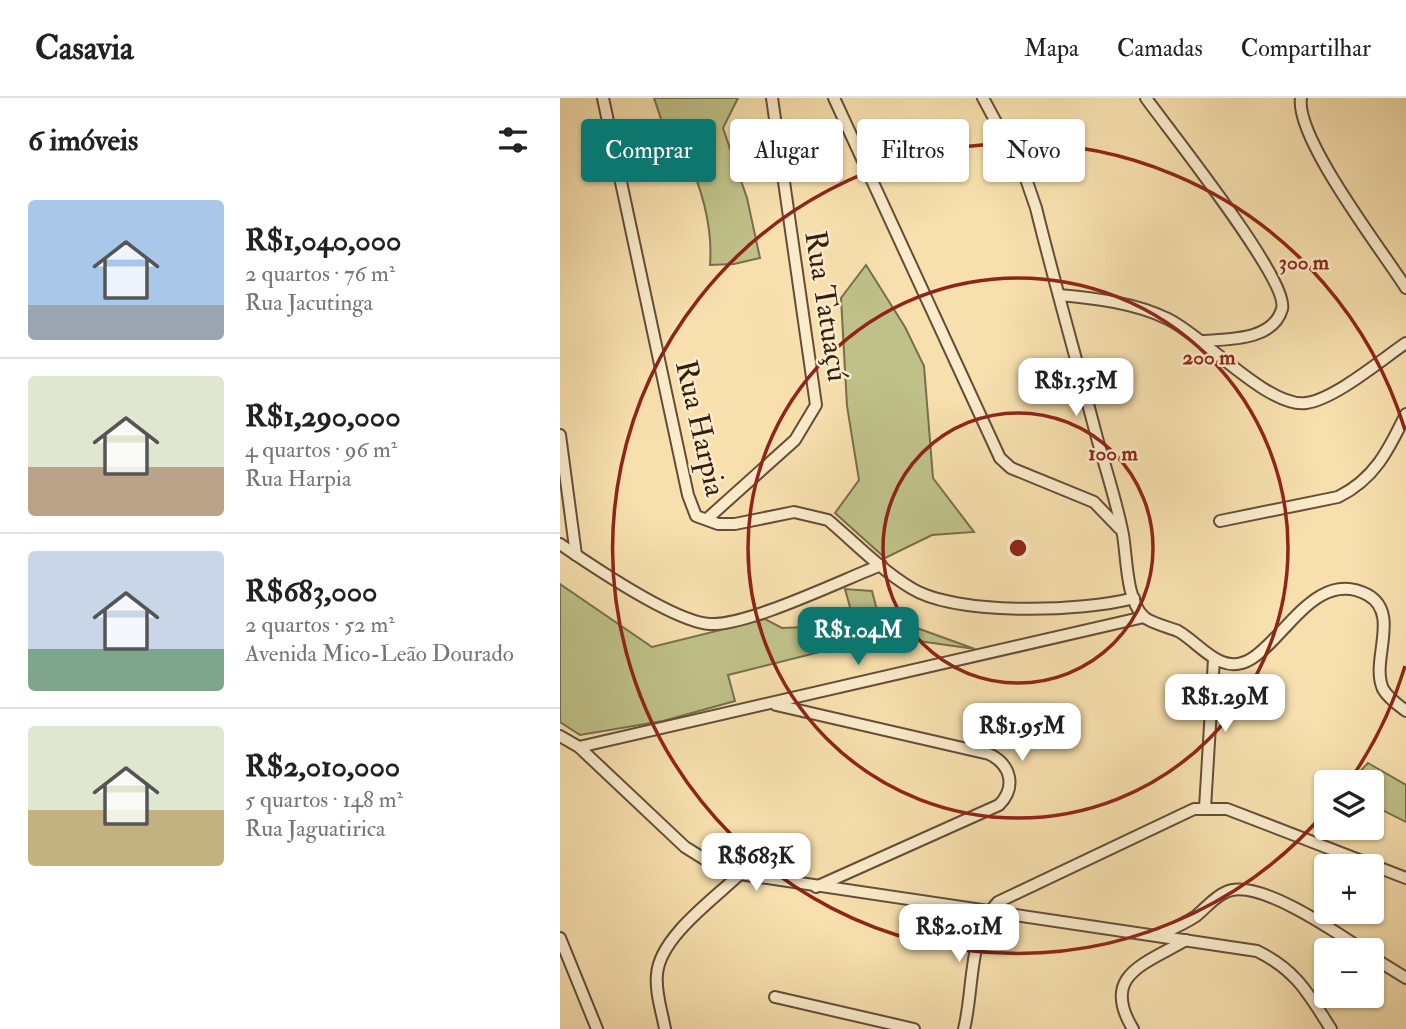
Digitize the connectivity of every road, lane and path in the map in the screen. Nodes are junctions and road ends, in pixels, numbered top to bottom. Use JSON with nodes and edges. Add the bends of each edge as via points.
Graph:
{"nodes":[{"id":1,"x":603,"y":98,"type":"edge"},
{"id":2,"x":772,"y":98,"type":"edge"},
{"id":3,"x":834,"y":98,"type":"edge"},
{"id":4,"x":983,"y":98,"type":"edge"},
{"id":5,"x":1146,"y":98,"type":"edge"},
{"id":6,"x":1301,"y":98,"type":"edge"},
{"id":7,"x":1406,"y":288,"type":"edge"},
{"id":8,"x":1059,"y":295,"type":"junction"},
{"id":9,"x":1202,"y":341,"type":"junction"},
{"id":10,"x":1406,"y":343,"type":"edge"},
{"id":11,"x":1406,"y":414,"type":"edge"},
{"id":12,"x":560,"y":435,"type":"edge"},
{"id":13,"x":707,"y":519,"type":"junction"},
{"id":14,"x":1220,"y":521,"type":"dead end"},
{"id":15,"x":1122,"y":533,"type":"junction"},
{"id":16,"x":560,"y":544,"type":"edge"},
{"id":17,"x":576,"y":555,"type":"junction"},
{"id":18,"x":881,"y":565,"type":"junction"},
{"id":19,"x":1134,"y":598,"type":"junction"},
{"id":20,"x":1144,"y":617,"type":"junction"},
{"id":21,"x":1214,"y":659,"type":"junction"},
{"id":22,"x":770,"y":704,"type":"junction"},
{"id":23,"x":1406,"y":711,"type":"edge"},
{"id":24,"x":560,"y":736,"type":"edge"},
{"id":25,"x":579,"y":747,"type":"junction"},
{"id":26,"x":1205,"y":808,"type":"junction"},
{"id":27,"x":740,"y":874,"type":"junction"},
{"id":28,"x":1406,"y":878,"type":"edge"},
{"id":29,"x":816,"y":887,"type":"junction"},
{"id":30,"x":989,"y":911,"type":"junction"},
{"id":31,"x":1157,"y":936,"type":"junction"},
{"id":32,"x":560,"y":938,"type":"edge"},
{"id":33,"x":1344,"y":938,"type":"edge"},
{"id":34,"x":1186,"y":940,"type":"junction"},
{"id":35,"x":1384,"y":964,"type":"edge"},
{"id":36,"x":1406,"y":978,"type":"edge"},
{"id":37,"x":775,"y":997,"type":"dead end"},
{"id":38,"x":597,"y":1029,"type":"edge"},
{"id":39,"x":665,"y":1029,"type":"edge"},
{"id":40,"x":914,"y":1029,"type":"edge"},
{"id":41,"x":964,"y":1029,"type":"edge"},
{"id":42,"x":1133,"y":1029,"type":"edge"},
{"id":43,"x":1331,"y":1029,"type":"edge"}],
"edges":[{"from":1,"to":13,"type":"street","name":"Rua Harpia","via":[[688,495],[696,516]]},
{"from":2,"to":13,"type":"street","name":"Rua Tatuaçú","via":[[816,405],[795,440]]},
{"from":3,"to":15,"type":"street","via":[[1000,458],[1011,468],[1094,502]]},
{"from":4,"to":8,"type":"street","via":[[1025,176]]},
{"from":5,"to":9,"type":"street","via":[[1251,241],[1283,296],[1282,309],[1266,329],[1251,336]]},
{"from":6,"to":7,"type":"street","via":[[1302,119],[1316,150]]},
{"from":8,"to":9,"type":"street","via":[[1146,311]]},
{"from":8,"to":15,"type":"street"},
{"from":9,"to":10,"type":"street","via":[[1276,397],[1298,403],[1327,395]]},
{"from":11,"to":14,"type":"street","via":[[1381,463],[1354,489],[1338,497]]},
{"from":12,"to":17,"type":"street"},
{"from":13,"to":18,"type":"street","name":"Rua Harpia","via":[[735,524],[794,512],[813,514],[828,520]]},
{"from":15,"to":19,"type":"street"},
{"from":16,"to":17,"type":"street"},
{"from":17,"to":18,"type":"street","via":[[669,610],[695,622],[713,624],[739,621]]},
{"from":18,"to":19,"type":"street","name":"Rua Harpia","via":[[910,588],[948,603],[1049,608]]},
{"from":19,"to":20,"type":"street"},
{"from":20,"to":21,"type":"street","via":[[1183,634]]},
{"from":20,"to":22,"type":"street"},
{"from":21,"to":23,"type":"street","via":[[1228,664],[1251,659],[1316,599],[1348,590],[1365,593],[1383,613],[1381,682]]},
{"from":21,"to":26,"type":"street"},
{"from":22,"to":25,"type":"street"},
{"from":22,"to":29,"type":"street","via":[[989,754],[1006,766],[1010,778],[1007,797],[999,805]]},
{"from":24,"to":25,"type":"street"},
{"from":25,"to":27,"type":"street","via":[[685,847]]},
{"from":26,"to":28,"type":"street","via":[[1227,808]]},
{"from":26,"to":30,"type":"street","via":[[1143,831],[1012,894]]},
{"from":27,"to":29,"type":"street"},
{"from":27,"to":39,"type":"street","via":[[670,941],[662,956],[657,973]]},
{"from":29,"to":30,"type":"street"},
{"from":30,"to":31,"type":"street"},
{"from":30,"to":41,"type":"street","via":[[981,929]]},
{"from":31,"to":33,"type":"street","via":[[1239,888],[1267,896]]},
{"from":31,"to":34,"type":"street"},
{"from":32,"to":38,"type":"street"},
{"from":34,"to":42,"type":"street","via":[[1138,967],[1123,982],[1122,1011]]},
{"from":34,"to":43,"type":"street","via":[[1236,946],[1279,962],[1297,977]]},
{"from":35,"to":36,"type":"street"},
{"from":37,"to":40,"type":"street"}]}
